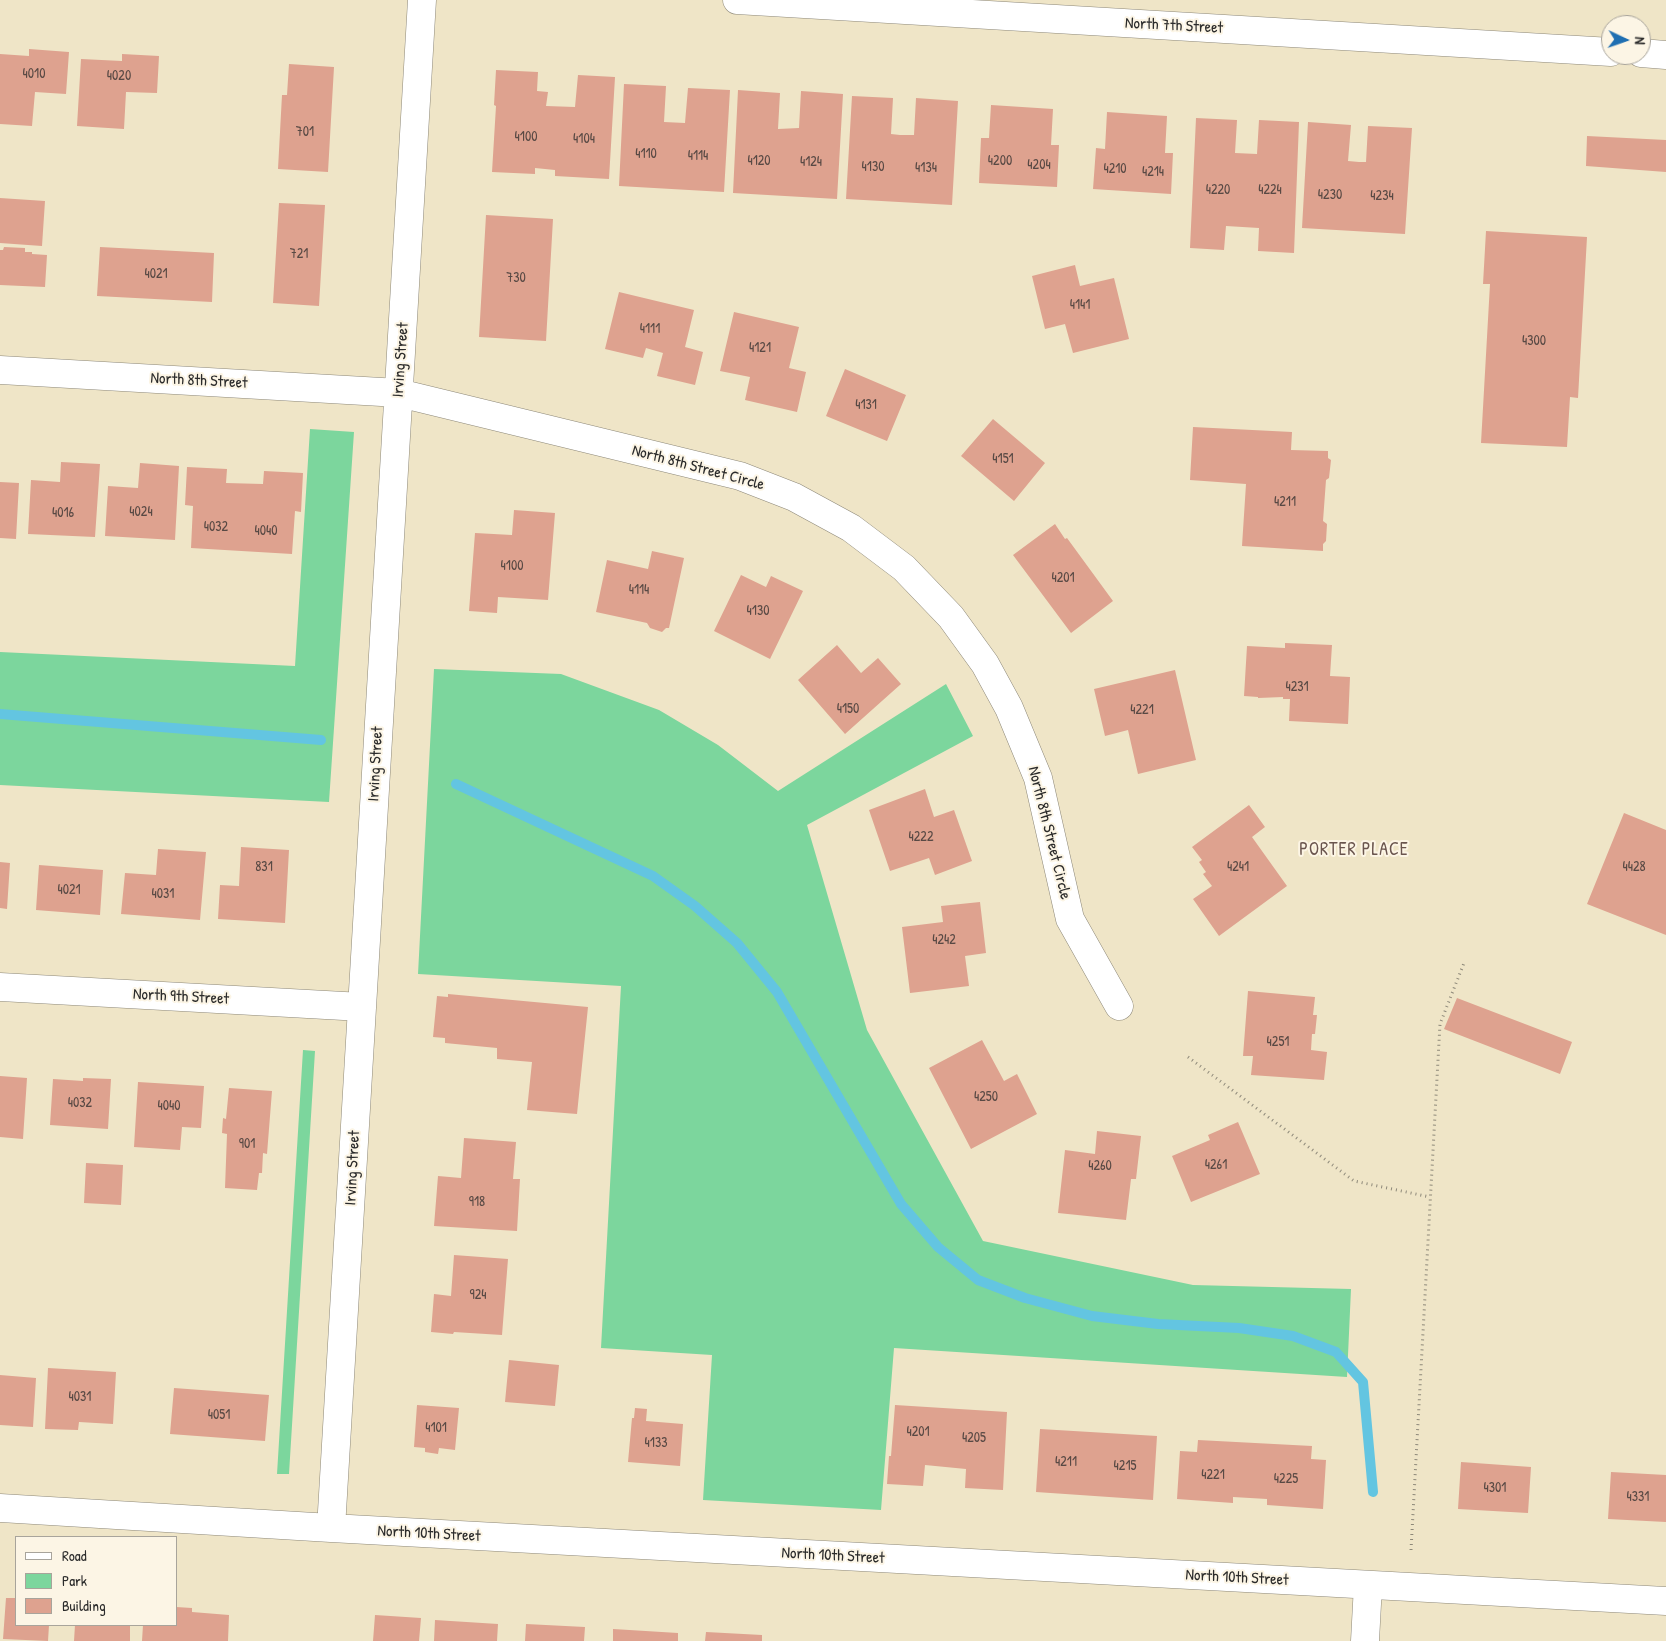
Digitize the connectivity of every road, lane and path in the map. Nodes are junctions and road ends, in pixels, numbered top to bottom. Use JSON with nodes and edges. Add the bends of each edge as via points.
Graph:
{"nodes":[{"id":1,"x":422,"y":0,"type":"edge"},
{"id":2,"x":737,"y":0,"type":"edge"},
{"id":3,"x":1601,"y":51,"type":"edge"},
{"id":4,"x":1651,"y":54,"type":"edge"},
{"id":5,"x":1666,"y":55,"type":"edge"},
{"id":6,"x":0,"y":370,"type":"edge"},
{"id":7,"x":398,"y":393,"type":"junction"},
{"id":8,"x":1464,"y":963,"type":"dead end"},
{"id":9,"x":0,"y":987,"type":"edge"},
{"id":10,"x":1119,"y":1006,"type":"dead end"},
{"id":11,"x":362,"y":1007,"type":"junction"},
{"id":12,"x":1188,"y":1057,"type":"dead end"},
{"id":13,"x":1430,"y":1197,"type":"junction"},
{"id":14,"x":0,"y":1508,"type":"edge"},
{"id":15,"x":331,"y":1528,"type":"junction"},
{"id":16,"x":1411,"y":1550,"type":"dead end"},
{"id":17,"x":1368,"y":1585,"type":"junction"},
{"id":18,"x":1666,"y":1600,"type":"edge"},
{"id":19,"x":1366,"y":1641,"type":"edge"}],
"edges":[{"from":1,"to":7,"type":"street","name":"Irving Street"},
{"from":2,"to":3,"type":"street","name":"North 7th Street"},
{"from":4,"to":5,"type":"street"},
{"from":6,"to":7,"type":"street","name":"North 8th Street"},
{"from":7,"to":10,"type":"street","name":"North 8th Street Circle","via":[[740,476],[794,497],[851,528],[904,568],[951,617],[985,664],[1009,708],[1038,778],[1070,919]]},
{"from":7,"to":11,"type":"street","name":"Irving Street"},
{"from":8,"to":13,"type":"path","via":[[1440,1024]]},
{"from":9,"to":11,"type":"street","name":"North 9th Street"},
{"from":11,"to":15,"type":"street","name":"Irving Street"},
{"from":12,"to":13,"type":"path","via":[[1354,1181]]},
{"from":13,"to":16,"type":"path"},
{"from":14,"to":15,"type":"street","name":"North 10th Street"},
{"from":15,"to":17,"type":"street","name":"North 10th Street"},
{"from":17,"to":18,"type":"street","name":"North 10th Street"},
{"from":17,"to":19,"type":"street"}]}
